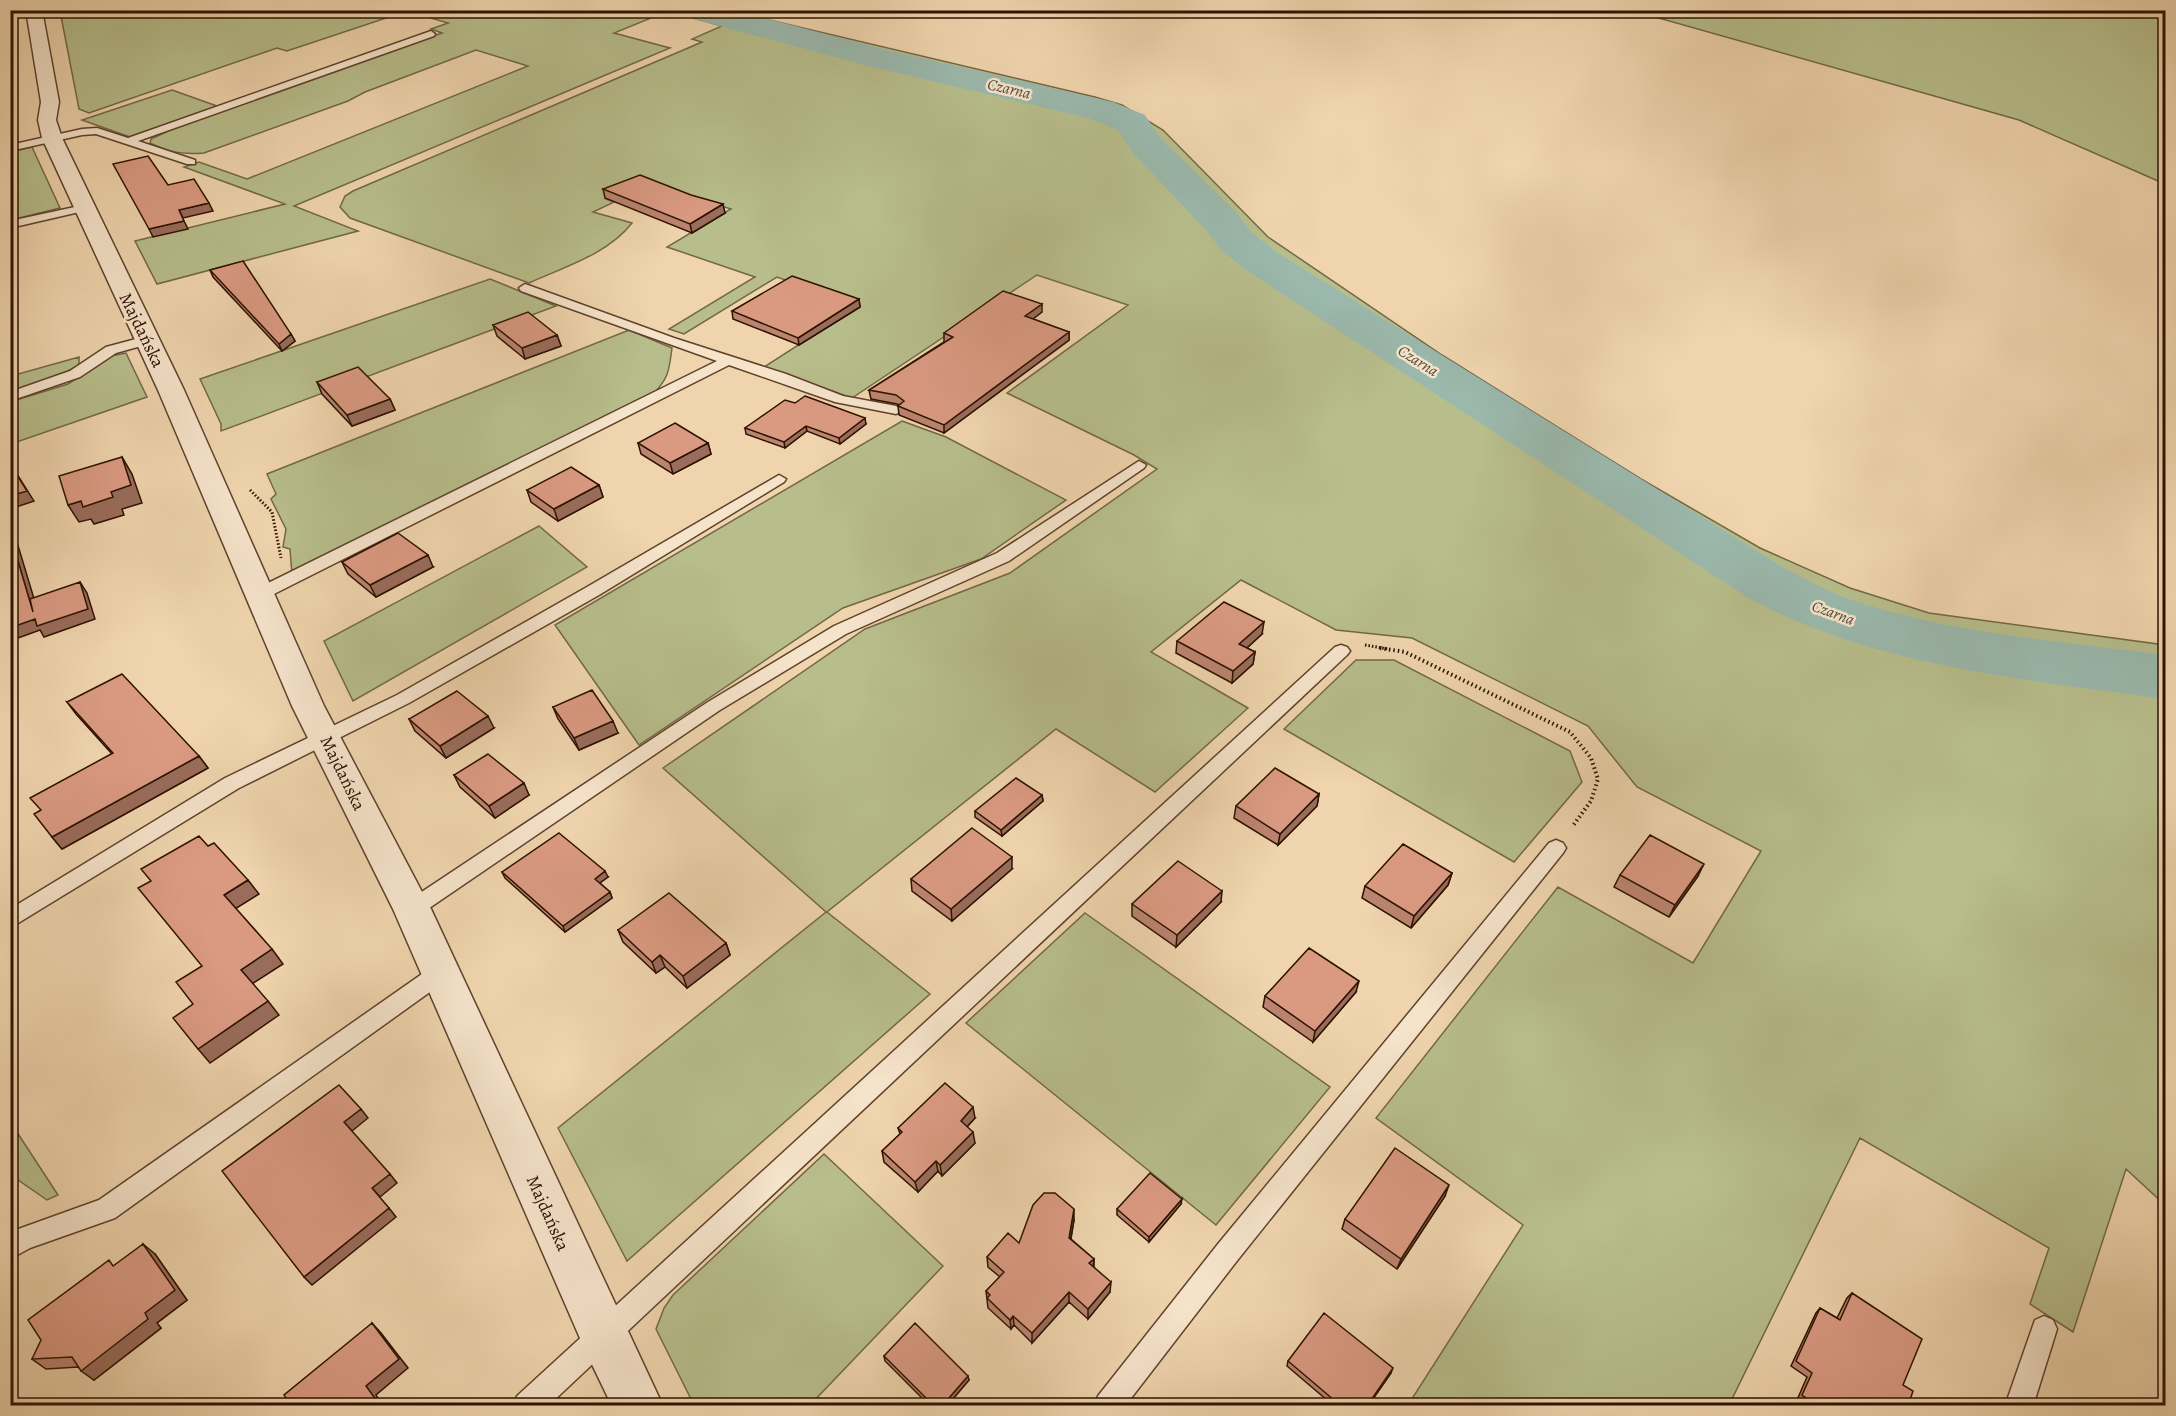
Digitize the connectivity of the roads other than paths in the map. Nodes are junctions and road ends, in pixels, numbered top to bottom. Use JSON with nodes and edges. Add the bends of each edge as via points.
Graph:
{"nodes":[{"id":1,"x":34,"y":10,"type":"edge"},
{"id":2,"x":431,"y":34,"type":"dead end"},
{"id":3,"x":52,"y":138,"type":"junction"},
{"id":4,"x":129,"y":141,"type":"junction"},
{"id":5,"x":10,"y":148,"type":"edge"},
{"id":6,"x":191,"y":162,"type":"dead end"},
{"id":7,"x":84,"y":208,"type":"junction"},
{"id":8,"x":10,"y":225,"type":"edge"},
{"id":9,"x":525,"y":288,"type":"dead end"},
{"id":10,"x":147,"y":340,"type":"junction"},
{"id":11,"x":728,"y":360,"type":"junction"},
{"id":12,"x":10,"y":397,"type":"edge"},
{"id":13,"x":896,"y":410,"type":"edge"},
{"id":14,"x":1139,"y":465,"type":"dead end"},
{"id":15,"x":778,"y":479,"type":"dead end"},
{"id":16,"x":260,"y":594,"type":"junction"},
{"id":17,"x":1341,"y":651,"type":"road end"},
{"id":18,"x":326,"y":738,"type":"junction"},
{"id":19,"x":1556,"y":848,"type":"road end"},
{"id":20,"x":412,"y":909,"type":"junction"},
{"id":21,"x":10,"y":920,"type":"edge"},
{"id":22,"x":440,"y":973,"type":"junction"},
{"id":23,"x":10,"y":1246,"type":"edge"},
{"id":24,"x":2044,"y":1329,"type":"dead end"},
{"id":25,"x":603,"y":1335,"type":"junction"},
{"id":26,"x":527,"y":1406,"type":"edge"},
{"id":27,"x":638,"y":1406,"type":"edge"},
{"id":28,"x":1108,"y":1406,"type":"edge"},
{"id":29,"x":2019,"y":1406,"type":"edge"}],
"edges":[{"from":1,"to":3,"type":"street","name":"Majdańska","via":[[50,102],[47,120]]},
{"from":2,"to":4,"type":"lane"},
{"from":3,"to":4,"type":"lane","via":[[97,131]]},
{"from":3,"to":5,"type":"lane"},
{"from":3,"to":7,"type":"street","name":"Majdańska"},
{"from":4,"to":6,"type":"lane"},
{"from":7,"to":8,"type":"lane"},
{"from":7,"to":10,"type":"street","name":"Majdańska"},
{"from":9,"to":11,"type":"lane"},
{"from":10,"to":12,"type":"lane","via":[[111,350],[75,374]]},
{"from":10,"to":16,"type":"street","name":"Majdańska"},
{"from":11,"to":13,"type":"lane","via":[[840,399]]},
{"from":11,"to":16,"type":"lane"},
{"from":14,"to":20,"type":"lane","via":[[1003,558],[840,630],[714,706]]},
{"from":15,"to":18,"type":"lane","via":[[583,597]]},
{"from":16,"to":18,"type":"street","name":"Majdańska","via":[[308,706]]},
{"from":17,"to":25,"type":"lane"},
{"from":18,"to":20,"type":"street","name":"Majdańska"},
{"from":18,"to":21,"type":"lane","via":[[232,783]]},
{"from":19,"to":28,"type":"lane"},
{"from":20,"to":22,"type":"street","name":"Majdańska"},
{"from":22,"to":23,"type":"lane","via":[[106,1210]]},
{"from":22,"to":25,"type":"street","name":"Majdańska"},
{"from":24,"to":29,"type":"lane"},
{"from":25,"to":26,"type":"lane"},
{"from":25,"to":27,"type":"street","name":"Majdańska"}]}
